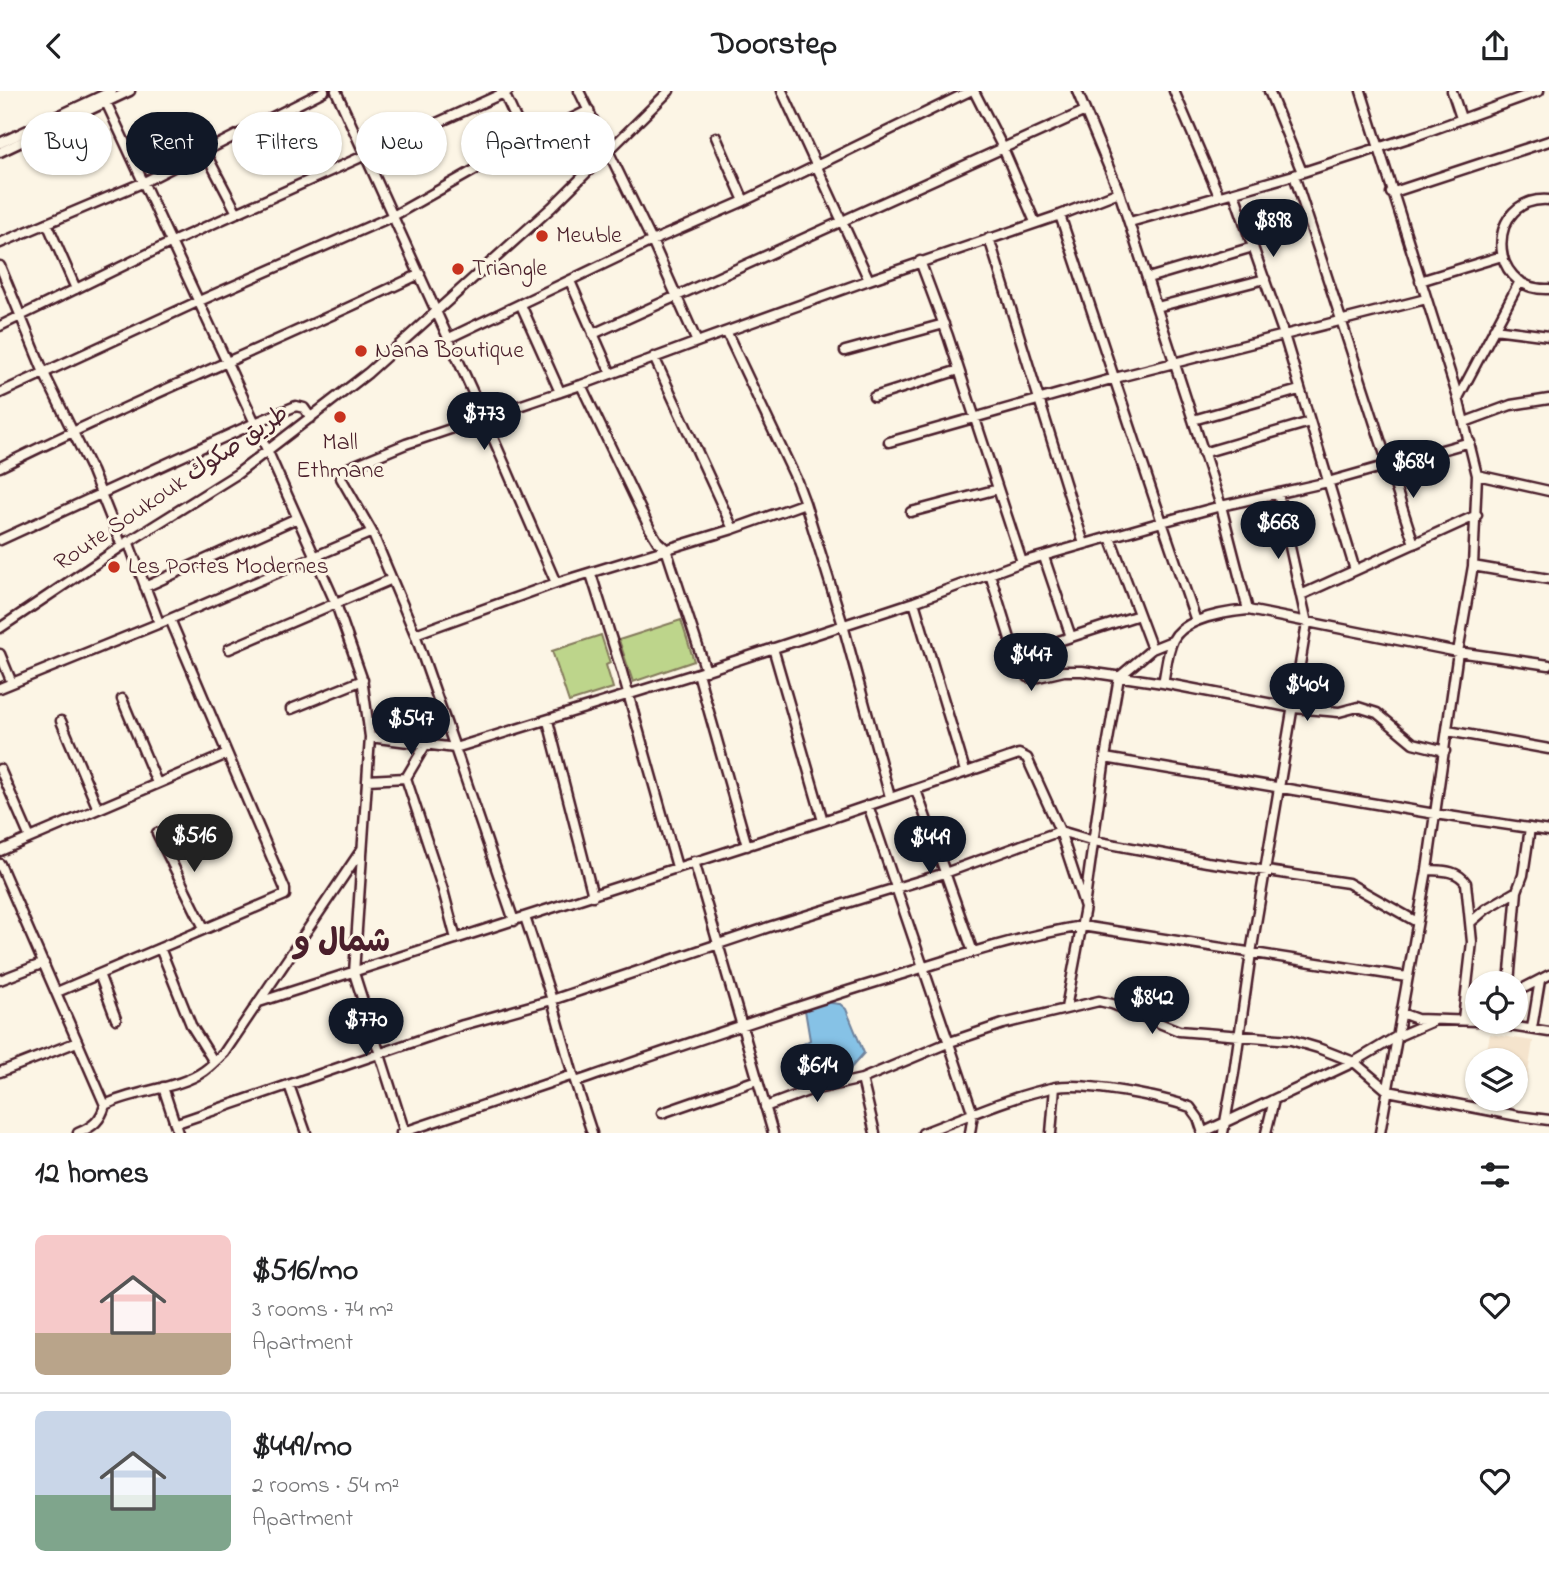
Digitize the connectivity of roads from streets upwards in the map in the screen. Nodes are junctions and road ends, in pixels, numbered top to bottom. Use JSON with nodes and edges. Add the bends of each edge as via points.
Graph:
{"nodes":[{"id":1,"x":113,"y":91,"type":"edge"},
{"id":2,"x":130,"y":91,"type":"edge"},
{"id":3,"x":324,"y":91,"type":"edge"},
{"id":4,"x":336,"y":91,"type":"edge"},
{"id":5,"x":579,"y":91,"type":"edge"},
{"id":6,"x":669,"y":91,"type":"edge"},
{"id":7,"x":782,"y":91,"type":"edge"},
{"id":8,"x":972,"y":91,"type":"edge"},
{"id":9,"x":1077,"y":91,"type":"edge"},
{"id":10,"x":1174,"y":91,"type":"edge"},
{"id":11,"x":1269,"y":91,"type":"edge"},
{"id":12,"x":1360,"y":91,"type":"edge"},
{"id":13,"x":1452,"y":91,"type":"edge"},
{"id":14,"x":1538,"y":91,"type":"edge"},
{"id":15,"x":506,"y":92,"type":"edge"},
{"id":16,"x":959,"y":94,"type":"edge"},
{"id":17,"x":102,"y":96,"type":"edge"},
{"id":18,"x":589,"y":110,"type":"joint"},
{"id":19,"x":1085,"y":111,"type":"junction"},
{"id":20,"x":514,"y":112,"type":"edge"},
{"id":21,"x":585,"y":112,"type":"edge"},
{"id":22,"x":1461,"y":118,"type":"junction"},
{"id":23,"x":447,"y":119,"type":"edge"},
{"id":24,"x":356,"y":134,"type":"edge"},
{"id":25,"x":716,"y":137,"type":"dead end"},
{"id":26,"x":1549,"y":141,"type":"edge"},
{"id":27,"x":0,"y":143,"type":"edge"},
{"id":28,"x":218,"y":145,"type":"edge"},
{"id":29,"x":615,"y":147,"type":"edge"},
{"id":30,"x":1377,"y":147,"type":"junction"},
{"id":31,"x":1003,"y":148,"type":"junction"},
{"id":32,"x":0,"y":152,"type":"edge"},
{"id":33,"x":356,"y":159,"type":"edge"},
{"id":34,"x":615,"y":165,"type":"edge"},
{"id":35,"x":816,"y":166,"type":"junction"},
{"id":36,"x":1298,"y":174,"type":"junction"},
{"id":37,"x":158,"y":175,"type":"edge"},
{"id":38,"x":217,"y":175,"type":"edge"},
{"id":39,"x":375,"y":175,"type":"edge"},
{"id":40,"x":466,"y":175,"type":"edge"},
{"id":41,"x":586,"y":175,"type":"edge"},
{"id":42,"x":142,"y":183,"type":"junction"},
{"id":43,"x":1119,"y":192,"type":"junction"},
{"id":44,"x":1234,"y":193,"type":"junction"},
{"id":45,"x":1391,"y":193,"type":"junction"},
{"id":46,"x":1219,"y":196,"type":"junction"},
{"id":47,"x":1549,"y":199,"type":"edge"},
{"id":48,"x":744,"y":201,"type":"junction"},
{"id":49,"x":237,"y":213,"type":"junction"},
{"id":50,"x":1060,"y":215,"type":"junction"},
{"id":51,"x":393,"y":216,"type":"junction"},
{"id":52,"x":843,"y":222,"type":"junction"},
{"id":53,"x":1035,"y":222,"type":"junction"},
{"id":54,"x":1130,"y":222,"type":"junction"},
{"id":55,"x":47,"y":223,"type":"junction"},
{"id":56,"x":989,"y":238,"type":"junction"},
{"id":57,"x":652,"y":241,"type":"junction"},
{"id":58,"x":0,"y":243,"type":"edge"},
{"id":59,"x":170,"y":243,"type":"junction"},
{"id":60,"x":1253,"y":247,"type":"junction"},
{"id":61,"x":1502,"y":256,"type":"junction"},
{"id":62,"x":920,"y":261,"type":"junction"},
{"id":63,"x":0,"y":266,"type":"edge"},
{"id":64,"x":419,"y":274,"type":"junction"},
{"id":65,"x":1148,"y":278,"type":"junction"},
{"id":66,"x":1265,"y":279,"type":"junction"},
{"id":67,"x":869,"y":280,"type":"junction"},
{"id":68,"x":570,"y":281,"type":"junction"},
{"id":69,"x":1420,"y":281,"type":"junction"},
{"id":70,"x":1520,"y":281,"type":"junction"},
{"id":71,"x":76,"y":289,"type":"junction"},
{"id":72,"x":1549,"y":289,"type":"edge"},
{"id":73,"x":677,"y":296,"type":"junction"},
{"id":74,"x":1426,"y":299,"type":"junction"},
{"id":75,"x":197,"y":302,"type":"junction"},
{"id":76,"x":521,"y":305,"type":"junction"},
{"id":77,"x":1157,"y":307,"type":"junction"},
{"id":78,"x":436,"y":310,"type":"junction"},
{"id":79,"x":21,"y":316,"type":"junction"},
{"id":80,"x":1341,"y":321,"type":"junction"},
{"id":81,"x":944,"y":324,"type":"junction"},
{"id":82,"x":0,"y":326,"type":"edge"},
{"id":83,"x":1494,"y":329,"type":"junction"},
{"id":84,"x":727,"y":333,"type":"junction"},
{"id":85,"x":593,"y":334,"type":"junction"},
{"id":86,"x":1284,"y":335,"type":"junction"},
{"id":87,"x":1549,"y":336,"type":"edge"},
{"id":88,"x":449,"y":338,"type":"junction"},
{"id":89,"x":697,"y":342,"type":"junction"},
{"id":90,"x":845,"y":351,"type":"dead end"},
{"id":91,"x":654,"y":358,"type":"junction"},
{"id":92,"x":225,"y":362,"type":"junction"},
{"id":93,"x":1175,"y":363,"type":"junction"},
{"id":94,"x":959,"y":370,"type":"junction"},
{"id":95,"x":44,"y":373,"type":"junction"},
{"id":96,"x":611,"y":374,"type":"junction"},
{"id":97,"x":1115,"y":377,"type":"junction"},
{"id":98,"x":580,"y":385,"type":"junction"},
{"id":99,"x":1299,"y":390,"type":"junction"},
{"id":100,"x":561,"y":392,"type":"junction"},
{"id":101,"x":0,"y":393,"type":"edge"},
{"id":102,"x":874,"y":397,"type":"dead end"},
{"id":103,"x":1458,"y":398,"type":"junction"},
{"id":104,"x":1549,"y":399,"type":"edge"},
{"id":105,"x":1039,"y":400,"type":"junction"},
{"id":106,"x":484,"y":417,"type":"junction"},
{"id":107,"x":311,"y":418,"type":"junction"},
{"id":108,"x":975,"y":418,"type":"junction"},
{"id":109,"x":1193,"y":420,"type":"junction"},
{"id":110,"x":255,"y":422,"type":"junction"},
{"id":111,"x":1310,"y":422,"type":"junction"},
{"id":112,"x":1465,"y":422,"type":"junction"},
{"id":113,"x":72,"y":431,"type":"junction"},
{"id":114,"x":889,"y":442,"type":"dead end"},
{"id":115,"x":1470,"y":442,"type":"junction"},
{"id":116,"x":267,"y":452,"type":"junction"},
{"id":117,"x":1203,"y":453,"type":"junction"},
{"id":118,"x":1386,"y":465,"type":"junction"},
{"id":119,"x":0,"y":467,"type":"edge"},
{"id":120,"x":1477,"y":475,"type":"junction"},
{"id":121,"x":1328,"y":482,"type":"junction"},
{"id":122,"x":998,"y":489,"type":"junction"},
{"id":123,"x":1549,"y":491,"type":"edge"},
{"id":124,"x":1278,"y":493,"type":"junction"},
{"id":125,"x":101,"y":494,"type":"junction"},
{"id":126,"x":805,"y":503,"type":"junction"},
{"id":127,"x":1221,"y":506,"type":"junction"},
{"id":128,"x":911,"y":512,"type":"dead end"},
{"id":129,"x":1477,"y":515,"type":"junction"},
{"id":130,"x":296,"y":519,"type":"junction"},
{"id":131,"x":1162,"y":522,"type":"junction"},
{"id":132,"x":733,"y":529,"type":"junction"},
{"id":133,"x":372,"y":532,"type":"junction"},
{"id":134,"x":1111,"y":537,"type":"junction"},
{"id":135,"x":0,"y":540,"type":"edge"},
{"id":136,"x":125,"y":543,"type":"junction"},
{"id":137,"x":1084,"y":544,"type":"junction"},
{"id":138,"x":1413,"y":544,"type":"junction"},
{"id":139,"x":666,"y":549,"type":"junction"},
{"id":140,"x":314,"y":557,"type":"junction"},
{"id":141,"x":1044,"y":557,"type":"junction"},
{"id":142,"x":1022,"y":562,"type":"junction"},
{"id":143,"x":1473,"y":566,"type":"junction"},
{"id":144,"x":1355,"y":570,"type":"junction"},
{"id":145,"x":591,"y":574,"type":"junction"},
{"id":146,"x":990,"y":574,"type":"junction"},
{"id":147,"x":392,"y":579,"type":"junction"},
{"id":148,"x":1549,"y":579,"type":"edge"},
{"id":149,"x":556,"y":583,"type":"junction"},
{"id":150,"x":145,"y":587,"type":"junction"},
{"id":151,"x":1301,"y":595,"type":"junction"},
{"id":152,"x":914,"y":602,"type":"junction"},
{"id":153,"x":336,"y":604,"type":"junction"},
{"id":154,"x":1248,"y":610,"type":"junction"},
{"id":155,"x":1139,"y":615,"type":"junction"},
{"id":156,"x":170,"y":619,"type":"junction"},
{"id":157,"x":1196,"y":621,"type":"junction"},
{"id":158,"x":1307,"y":623,"type":"junction"},
{"id":159,"x":159,"y":624,"type":"junction"},
{"id":160,"x":844,"y":625,"type":"junction"},
{"id":161,"x":0,"y":628,"type":"edge"},
{"id":162,"x":415,"y":634,"type":"junction"},
{"id":163,"x":1071,"y":637,"type":"junction"},
{"id":164,"x":1172,"y":641,"type":"junction"},
{"id":165,"x":773,"y":648,"type":"junction"},
{"id":166,"x":229,"y":649,"type":"dead end"},
{"id":167,"x":1152,"y":649,"type":"junction"},
{"id":168,"x":1458,"y":652,"type":"junction"},
{"id":169,"x":0,"y":654,"type":"edge"},
{"id":170,"x":1015,"y":655,"type":"junction"},
{"id":171,"x":1549,"y":665,"type":"edge"},
{"id":172,"x":702,"y":672,"type":"junction"},
{"id":173,"x":1119,"y":677,"type":"junction"},
{"id":174,"x":363,"y":680,"type":"junction"},
{"id":175,"x":12,"y":683,"type":"junction"},
{"id":176,"x":1163,"y":683,"type":"junction"},
{"id":177,"x":0,"y":688,"type":"edge"},
{"id":178,"x":628,"y":695,"type":"junction"},
{"id":179,"x":122,"y":699,"type":"dead end"},
{"id":180,"x":1294,"y":708,"type":"junction"},
{"id":181,"x":291,"y":709,"type":"dead end"},
{"id":182,"x":61,"y":721,"type":"dead end"},
{"id":183,"x":548,"y":721,"type":"junction"},
{"id":184,"x":1448,"y":731,"type":"junction"},
{"id":185,"x":370,"y":737,"type":"junction"},
{"id":186,"x":426,"y":744,"type":"junction"},
{"id":187,"x":455,"y":748,"type":"junction"},
{"id":188,"x":1549,"y":749,"type":"edge"},
{"id":189,"x":1445,"y":751,"type":"junction"},
{"id":190,"x":227,"y":754,"type":"junction"},
{"id":191,"x":1105,"y":758,"type":"junction"},
{"id":192,"x":0,"y":769,"type":"edge"},
{"id":193,"x":965,"y":771,"type":"junction"},
{"id":194,"x":406,"y":778,"type":"junction"},
{"id":195,"x":367,"y":780,"type":"junction"},
{"id":196,"x":157,"y":783,"type":"junction"},
{"id":197,"x":1279,"y":786,"type":"junction"},
{"id":198,"x":916,"y":790,"type":"junction"},
{"id":199,"x":890,"y":797,"type":"junction"},
{"id":200,"x":868,"y":805,"type":"junction"},
{"id":201,"x":98,"y":809,"type":"junction"},
{"id":202,"x":1435,"y":814,"type":"junction"},
{"id":203,"x":823,"y":821,"type":"junction"},
{"id":204,"x":1530,"y":828,"type":"junction"},
{"id":205,"x":1060,"y":831,"type":"junction"},
{"id":206,"x":1549,"y":831,"type":"edge"},
{"id":207,"x":157,"y":833,"type":"dead end"},
{"id":208,"x":30,"y":838,"type":"junction"},
{"id":209,"x":1094,"y":841,"type":"junction"},
{"id":210,"x":747,"y":846,"type":"junction"},
{"id":211,"x":363,"y":847,"type":"junction"},
{"id":212,"x":0,"y":851,"type":"edge"},
{"id":213,"x":694,"y":861,"type":"junction"},
{"id":214,"x":0,"y":865,"type":"edge"},
{"id":215,"x":677,"y":867,"type":"junction"},
{"id":216,"x":1427,"y":870,"type":"junction"},
{"id":217,"x":1266,"y":871,"type":"junction"},
{"id":218,"x":945,"y":873,"type":"junction"},
{"id":219,"x":895,"y":888,"type":"junction"},
{"id":220,"x":1517,"y":891,"type":"junction"},
{"id":221,"x":11,"y":892,"type":"junction"},
{"id":222,"x":593,"y":896,"type":"junction"},
{"id":223,"x":0,"y":897,"type":"edge"},
{"id":224,"x":1085,"y":903,"type":"junction"},
{"id":225,"x":525,"y":916,"type":"junction"},
{"id":226,"x":514,"y":921,"type":"junction"},
{"id":227,"x":1416,"y":922,"type":"junction"},
{"id":228,"x":1471,"y":922,"type":"junction"},
{"id":229,"x":1082,"y":926,"type":"junction"},
{"id":230,"x":204,"y":929,"type":"junction"},
{"id":231,"x":456,"y":939,"type":"junction"},
{"id":232,"x":718,"y":944,"type":"junction"},
{"id":233,"x":160,"y":948,"type":"junction"},
{"id":234,"x":973,"y":952,"type":"junction"},
{"id":235,"x":1251,"y":953,"type":"junction"},
{"id":236,"x":44,"y":963,"type":"junction"},
{"id":237,"x":924,"y":967,"type":"junction"},
{"id":238,"x":1510,"y":971,"type":"edge"},
{"id":239,"x":354,"y":973,"type":"junction"},
{"id":240,"x":99,"y":974,"type":"junction"},
{"id":241,"x":1407,"y":977,"type":"junction"},
{"id":242,"x":1545,"y":977,"type":"edge"},
{"id":243,"x":0,"y":981,"type":"edge"},
{"id":244,"x":1528,"y":986,"type":"edge"},
{"id":245,"x":57,"y":992,"type":"junction"},
{"id":246,"x":552,"y":1000,"type":"junction"},
{"id":247,"x":258,"y":1002,"type":"junction"},
{"id":248,"x":1066,"y":1008,"type":"junction"},
{"id":249,"x":1401,"y":1013,"type":"junction"},
{"id":250,"x":116,"y":1019,"type":"dead end"},
{"id":251,"x":1463,"y":1019,"type":"joint"},
{"id":252,"x":1433,"y":1021,"type":"junction"},
{"id":253,"x":741,"y":1024,"type":"junction"},
{"id":254,"x":1528,"y":1028,"type":"edge"},
{"id":255,"x":1532,"y":1028,"type":"junction"},
{"id":256,"x":1549,"y":1032,"type":"edge"},
{"id":257,"x":1239,"y":1035,"type":"junction"},
{"id":258,"x":1396,"y":1037,"type":"junction"},
{"id":259,"x":77,"y":1042,"type":"junction"},
{"id":260,"x":950,"y":1042,"type":"junction"},
{"id":261,"x":380,"y":1055,"type":"junction"},
{"id":262,"x":215,"y":1062,"type":"junction"},
{"id":263,"x":1354,"y":1062,"type":"junction"},
{"id":264,"x":0,"y":1072,"type":"edge"},
{"id":265,"x":574,"y":1079,"type":"junction"},
{"id":266,"x":862,"y":1079,"type":"junction"},
{"id":267,"x":757,"y":1080,"type":"junction"},
{"id":268,"x":289,"y":1085,"type":"junction"},
{"id":269,"x":163,"y":1087,"type":"junction"},
{"id":270,"x":1055,"y":1087,"type":"junction"},
{"id":271,"x":1388,"y":1091,"type":"junction"},
{"id":272,"x":1275,"y":1100,"type":"junction"},
{"id":273,"x":105,"y":1105,"type":"junction"},
{"id":274,"x":765,"y":1107,"type":"junction"},
{"id":275,"x":662,"y":1114,"type":"dead end"},
{"id":276,"x":973,"y":1114,"type":"junction"},
{"id":277,"x":1549,"y":1120,"type":"edge"},
{"id":278,"x":1225,"y":1123,"type":"junction"},
{"id":279,"x":177,"y":1128,"type":"edge"},
{"id":280,"x":78,"y":1133,"type":"edge"},
{"id":281,"x":306,"y":1133,"type":"edge"},
{"id":282,"x":404,"y":1133,"type":"edge"},
{"id":283,"x":592,"y":1133,"type":"edge"},
{"id":284,"x":772,"y":1133,"type":"edge"},
{"id":285,"x":875,"y":1133,"type":"edge"},
{"id":286,"x":923,"y":1133,"type":"edge"},
{"id":287,"x":970,"y":1133,"type":"edge"},
{"id":288,"x":1051,"y":1133,"type":"edge"},
{"id":289,"x":1203,"y":1133,"type":"edge"},
{"id":290,"x":1223,"y":1133,"type":"edge"},
{"id":291,"x":1266,"y":1133,"type":"edge"},
{"id":292,"x":1380,"y":1133,"type":"edge"}],
"edges":[{"from":1,"to":17,"type":"street"},
{"from":2,"to":17,"type":"street"},
{"from":3,"to":28,"type":"street"},
{"from":4,"to":24,"type":"street"},
{"from":5,"to":18,"type":"street"},
{"from":6,"to":29,"type":"street","name":"Route Soukouk طريق صكوك"},
{"from":7,"to":35,"type":"street"},
{"from":8,"to":16,"type":"street"},
{"from":8,"to":31,"type":"street"},
{"from":9,"to":19,"type":"street"},
{"from":10,"to":46,"type":"street"},
{"from":11,"to":36,"type":"street"},
{"from":12,"to":30,"type":"street"},
{"from":13,"to":22,"type":"street"},
{"from":14,"to":22,"type":"street"},
{"from":15,"to":20,"type":"street"},
{"from":15,"to":23,"type":"street"},
{"from":16,"to":35,"type":"street"},
{"from":17,"to":27,"type":"street"},
{"from":17,"to":32,"type":"street"},
{"from":17,"to":42,"type":"street"},
{"from":18,"to":21,"type":"street"},
{"from":19,"to":31,"type":"street"},
{"from":19,"to":43,"type":"street"},
{"from":22,"to":30,"type":"street"},
{"from":25,"to":48,"type":"street"},
{"from":26,"to":45,"type":"street"},
{"from":30,"to":36,"type":"street"},
{"from":30,"to":45,"type":"street"},
{"from":31,"to":52,"type":"street"},
{"from":31,"to":53,"type":"street"},
{"from":33,"to":49,"type":"street"},
{"from":34,"to":57,"type":"street"},
{"from":35,"to":48,"type":"street"},
{"from":35,"to":52,"type":"street"},
{"from":36,"to":44,"type":"street"},
{"from":36,"to":80,"type":"street"},
{"from":37,"to":42,"type":"street"},
{"from":38,"to":49,"type":"street"},
{"from":39,"to":51,"type":"street"},
{"from":40,"to":51,"type":"street"},
{"from":41,"to":78,"type":"street","name":"Route Soukouk طريق صكوك"},
{"from":42,"to":55,"type":"street"},
{"from":42,"to":59,"type":"street"},
{"from":43,"to":50,"type":"street"},
{"from":43,"to":54,"type":"street"},
{"from":44,"to":46,"type":"street"},
{"from":44,"to":60,"type":"street"},
{"from":45,"to":69,"type":"street"},
{"from":46,"to":54,"type":"street"},
{"from":47,"to":61,"type":"street","via":[[1532,201],[1513,213],[1502,233]]},
{"from":48,"to":57,"type":"street"},
{"from":49,"to":59,"type":"street"},
{"from":50,"to":53,"type":"street"},
{"from":50,"to":97,"type":"street"},
{"from":51,"to":64,"type":"street"},
{"from":51,"to":75,"type":"street"},
{"from":52,"to":67,"type":"street"},
{"from":52,"to":73,"type":"street"},
{"from":53,"to":56,"type":"street"},
{"from":54,"to":65,"type":"street"},
{"from":55,"to":58,"type":"street"},
{"from":55,"to":71,"type":"street"},
{"from":56,"to":62,"type":"street"},
{"from":56,"to":105,"type":"street"},
{"from":57,"to":68,"type":"street"},
{"from":57,"to":73,"type":"street"},
{"from":59,"to":71,"type":"street"},
{"from":59,"to":75,"type":"street"},
{"from":60,"to":65,"type":"street"},
{"from":60,"to":66,"type":"street"},
{"from":61,"to":69,"type":"street"},
{"from":61,"to":70,"type":"street"},
{"from":62,"to":67,"type":"street"},
{"from":62,"to":81,"type":"street"},
{"from":63,"to":79,"type":"street"},
{"from":64,"to":78,"type":"street"},
{"from":64,"to":92,"type":"street"},
{"from":65,"to":77,"type":"street"},
{"from":66,"to":77,"type":"street"},
{"from":66,"to":86,"type":"street"},
{"from":67,"to":84,"type":"street"},
{"from":68,"to":76,"type":"street"},
{"from":68,"to":85,"type":"street"},
{"from":69,"to":74,"type":"street"},
{"from":70,"to":72,"type":"street"},
{"from":70,"to":83,"type":"street"},
{"from":71,"to":79,"type":"street"},
{"from":73,"to":85,"type":"street"},
{"from":73,"to":89,"type":"street"},
{"from":74,"to":80,"type":"street"},
{"from":74,"to":103,"type":"street"},
{"from":75,"to":92,"type":"street"},
{"from":75,"to":95,"type":"street"},
{"from":76,"to":88,"type":"street"},
{"from":76,"to":100,"type":"street"},
{"from":77,"to":93,"type":"street"},
{"from":78,"to":88,"type":"street"},
{"from":78,"to":107,"type":"street","name":"Route Soukouk طريق صكوك"},
{"from":79,"to":82,"type":"street"},
{"from":79,"to":95,"type":"street"},
{"from":80,"to":86,"type":"street"},
{"from":80,"to":118,"type":"street"},
{"from":81,"to":90,"type":"street"},
{"from":81,"to":94,"type":"street"},
{"from":83,"to":87,"type":"street"},
{"from":83,"to":103,"type":"street"},
{"from":84,"to":89,"type":"street"},
{"from":84,"to":126,"type":"street"},
{"from":85,"to":96,"type":"street"},
{"from":86,"to":93,"type":"street"},
{"from":86,"to":99,"type":"street"},
{"from":88,"to":106,"type":"street"},
{"from":89,"to":91,"type":"street"},
{"from":91,"to":96,"type":"street"},
{"from":91,"to":132,"type":"street"},
{"from":92,"to":110,"type":"street"},
{"from":92,"to":113,"type":"street"},
{"from":93,"to":97,"type":"street"},
{"from":93,"to":109,"type":"street"},
{"from":94,"to":102,"type":"street"},
{"from":94,"to":108,"type":"street"},
{"from":95,"to":101,"type":"street"},
{"from":95,"to":113,"type":"street"},
{"from":96,"to":98,"type":"street"},
{"from":97,"to":105,"type":"street"},
{"from":97,"to":131,"type":"street"},
{"from":98,"to":100,"type":"street"},
{"from":98,"to":139,"type":"street","via":[[650,529]]},
{"from":99,"to":109,"type":"street"},
{"from":99,"to":111,"type":"street"},
{"from":100,"to":106,"type":"street"},
{"from":103,"to":112,"type":"street"},
{"from":104,"to":112,"type":"street","via":[[1511,405]]},
{"from":105,"to":108,"type":"street"},
{"from":105,"to":137,"type":"street"},
{"from":106,"to":133,"type":"street","via":[[343,470],[341,478]]},
{"from":106,"to":149,"type":"street"},
{"from":107,"to":110,"type":"street","via":[[296,406]]},
{"from":107,"to":116,"type":"street","name":"Route Soukouk طريق صكوك"},
{"from":108,"to":114,"type":"street"},
{"from":108,"to":122,"type":"street"},
{"from":109,"to":117,"type":"street"},
{"from":110,"to":116,"type":"street"},
{"from":110,"to":125,"type":"street"},
{"from":111,"to":117,"type":"street"},
{"from":111,"to":121,"type":"street"},
{"from":112,"to":115,"type":"street"},
{"from":113,"to":119,"type":"street"},
{"from":113,"to":125,"type":"street"},
{"from":115,"to":118,"type":"street"},
{"from":115,"to":120,"type":"street"},
{"from":116,"to":130,"type":"street"},
{"from":116,"to":136,"type":"street","name":"Route Soukouk طريق صكوك"},
{"from":117,"to":127,"type":"street"},
{"from":118,"to":121,"type":"street"},
{"from":118,"to":138,"type":"street"},
{"from":120,"to":123,"type":"street"},
{"from":120,"to":129,"type":"street"},
{"from":121,"to":124,"type":"street"},
{"from":121,"to":144,"type":"street"},
{"from":122,"to":128,"type":"street"},
{"from":122,"to":142,"type":"street"},
{"from":124,"to":127,"type":"street"},
{"from":124,"to":151,"type":"street"},
{"from":125,"to":135,"type":"street"},
{"from":125,"to":136,"type":"street"},
{"from":126,"to":132,"type":"street"},
{"from":126,"to":160,"type":"street"},
{"from":127,"to":131,"type":"street"},
{"from":127,"to":154,"type":"street"},
{"from":129,"to":138,"type":"street"},
{"from":129,"to":143,"type":"street"},
{"from":130,"to":140,"type":"street"},
{"from":130,"to":150,"type":"street"},
{"from":131,"to":134,"type":"street"},
{"from":131,"to":157,"type":"street"},
{"from":132,"to":139,"type":"street"},
{"from":133,"to":140,"type":"street"},
{"from":133,"to":147,"type":"street"},
{"from":134,"to":137,"type":"street"},
{"from":134,"to":155,"type":"street"},
{"from":136,"to":150,"type":"street"},
{"from":136,"to":161,"type":"street","name":"Route Soukouk طريق صكوك"},
{"from":137,"to":141,"type":"street"},
{"from":138,"to":144,"type":"street"},
{"from":139,"to":145,"type":"street"},
{"from":139,"to":172,"type":"street"},
{"from":140,"to":153,"type":"street"},
{"from":140,"to":156,"type":"street"},
{"from":141,"to":142,"type":"street"},
{"from":141,"to":163,"type":"street"},
{"from":142,"to":146,"type":"street"},
{"from":143,"to":148,"type":"street"},
{"from":143,"to":168,"type":"street"},
{"from":144,"to":151,"type":"street"},
{"from":145,"to":149,"type":"street"},
{"from":145,"to":178,"type":"street"},
{"from":146,"to":152,"type":"street"},
{"from":146,"to":170,"type":"street"},
{"from":147,"to":153,"type":"street"},
{"from":147,"to":162,"type":"street"},
{"from":149,"to":162,"type":"street"},
{"from":150,"to":159,"type":"street"},
{"from":151,"to":158,"type":"street"},
{"from":152,"to":160,"type":"street"},
{"from":152,"to":193,"type":"street"},
{"from":153,"to":166,"type":"street"},
{"from":153,"to":174,"type":"street"},
{"from":154,"to":157,"type":"street"},
{"from":154,"to":158,"type":"street"},
{"from":155,"to":163,"type":"street"},
{"from":155,"to":167,"type":"street"},
{"from":156,"to":159,"type":"street"},
{"from":156,"to":190,"type":"street"},
{"from":157,"to":164,"type":"street"},
{"from":158,"to":168,"type":"street"},
{"from":158,"to":180,"type":"street"},
{"from":159,"to":175,"type":"street"},
{"from":160,"to":165,"type":"street"},
{"from":160,"to":199,"type":"street"},
{"from":162,"to":187,"type":"street"},
{"from":163,"to":170,"type":"street"},
{"from":164,"to":167,"type":"street"},
{"from":164,"to":176,"type":"street"},
{"from":165,"to":172,"type":"street"},
{"from":165,"to":203,"type":"street"},
{"from":167,"to":173,"type":"street"},
{"from":168,"to":171,"type":"street"},
{"from":168,"to":184,"type":"street"},
{"from":169,"to":175,"type":"street"},
{"from":170,"to":173,"type":"street","via":[[1028,677],[1073,671]]},
{"from":172,"to":178,"type":"street"},
{"from":172,"to":210,"type":"street"},
{"from":173,"to":176,"type":"street"},
{"from":173,"to":191,"type":"street"},
{"from":174,"to":181,"type":"street"},
{"from":174,"to":185,"type":"street"},
{"from":175,"to":177,"type":"street"},
{"from":176,"to":180,"type":"street"},
{"from":178,"to":183,"type":"street"},
{"from":178,"to":215,"type":"street"},
{"from":179,"to":196,"type":"street"},
{"from":180,"to":189,"type":"street","via":[[1339,712],[1357,708],[1377,713],[1413,743]]},
{"from":180,"to":197,"type":"street"},
{"from":182,"to":201,"type":"street"},
{"from":183,"to":187,"type":"street"},
{"from":183,"to":222,"type":"street"},
{"from":184,"to":188,"type":"street"},
{"from":184,"to":189,"type":"street"},
{"from":185,"to":186,"type":"street"},
{"from":185,"to":195,"type":"street"},
{"from":186,"to":187,"type":"street"},
{"from":186,"to":194,"type":"street"},
{"from":187,"to":226,"type":"street"},
{"from":189,"to":202,"type":"street"},
{"from":190,"to":196,"type":"street"},
{"from":190,"to":230,"type":"street","via":[[286,892],[279,899]]},
{"from":191,"to":197,"type":"street"},
{"from":191,"to":209,"type":"street"},
{"from":192,"to":208,"type":"street"},
{"from":193,"to":198,"type":"street"},
{"from":193,"to":205,"type":"street","via":[[1024,755]]},
{"from":194,"to":195,"type":"street"},
{"from":194,"to":231,"type":"street"},
{"from":195,"to":211,"type":"street"},
{"from":196,"to":201,"type":"street"},
{"from":197,"to":202,"type":"street"},
{"from":197,"to":217,"type":"street"},
{"from":198,"to":199,"type":"street"},
{"from":198,"to":218,"type":"street"},
{"from":199,"to":200,"type":"street"},
{"from":200,"to":203,"type":"street"},
{"from":200,"to":219,"type":"street"},
{"from":201,"to":208,"type":"street"},
{"from":202,"to":204,"type":"street"},
{"from":202,"to":216,"type":"street"},
{"from":203,"to":210,"type":"street"},
{"from":204,"to":206,"type":"street"},
{"from":204,"to":220,"type":"street"},
{"from":205,"to":209,"type":"street"},
{"from":205,"to":218,"type":"street"},
{"from":205,"to":224,"type":"street"},
{"from":207,"to":230,"type":"street"},
{"from":208,"to":212,"type":"street"},
{"from":209,"to":217,"type":"street"},
{"from":209,"to":224,"type":"street"},
{"from":210,"to":213,"type":"street"},
{"from":211,"to":239,"type":"street"},
{"from":211,"to":247,"type":"street"},
{"from":213,"to":215,"type":"street"},
{"from":213,"to":232,"type":"street"},
{"from":214,"to":221,"type":"street"},
{"from":215,"to":222,"type":"street"},
{"from":216,"to":227,"type":"street"},
{"from":216,"to":228,"type":"street","via":[[1461,875]]},
{"from":217,"to":227,"type":"street","via":[[1348,883]]},
{"from":217,"to":235,"type":"street"},
{"from":218,"to":219,"type":"street"},
{"from":218,"to":234,"type":"street"},
{"from":219,"to":232,"type":"street"},
{"from":219,"to":237,"type":"street"},
{"from":220,"to":228,"type":"street"},
{"from":220,"to":238,"type":"street"},
{"from":221,"to":223,"type":"street"},
{"from":221,"to":236,"type":"street"},
{"from":222,"to":225,"type":"street"},
{"from":224,"to":229,"type":"street"},
{"from":225,"to":226,"type":"street"},
{"from":225,"to":246,"type":"street"},
{"from":226,"to":231,"type":"street"},
{"from":227,"to":241,"type":"street"},
{"from":228,"to":251,"type":"street"},
{"from":229,"to":234,"type":"street"},
{"from":229,"to":235,"type":"street"},
{"from":229,"to":248,"type":"street"},
{"from":230,"to":233,"type":"street"},
{"from":231,"to":239,"type":"street"},
{"from":232,"to":246,"type":"street"},
{"from":232,"to":253,"type":"street"},
{"from":233,"to":240,"type":"street"},
{"from":233,"to":262,"type":"street","via":[[191,1025]]},
{"from":234,"to":237,"type":"street"},
{"from":235,"to":241,"type":"street"},
{"from":235,"to":257,"type":"street"},
{"from":236,"to":243,"type":"street"},
{"from":236,"to":245,"type":"street"},
{"from":237,"to":253,"type":"street"},
{"from":237,"to":260,"type":"street"},
{"from":239,"to":247,"type":"street"},
{"from":239,"to":261,"type":"street"},
{"from":240,"to":245,"type":"street"},
{"from":240,"to":250,"type":"street"},
{"from":241,"to":249,"type":"street"},
{"from":242,"to":244,"type":"street"},
{"from":242,"to":255,"type":"street"},
{"from":245,"to":259,"type":"street"},
{"from":246,"to":261,"type":"street"},
{"from":246,"to":265,"type":"street"},
{"from":247,"to":262,"type":"street"},
{"from":248,"to":257,"type":"street","via":[[1099,1001],[1179,1031]]},
{"from":248,"to":260,"type":"street"},
{"from":249,"to":252,"type":"street"},
{"from":249,"to":258,"type":"street"},
{"from":251,"to":252,"type":"street"},
{"from":252,"to":258,"type":"street"},
{"from":253,"to":265,"type":"street"},
{"from":253,"to":267,"type":"street"},
{"from":254,"to":255,"type":"street"},
{"from":255,"to":256,"type":"street"},
{"from":257,"to":263,"type":"street","via":[[1291,1040]]},
{"from":257,"to":278,"type":"street"},
{"from":258,"to":263,"type":"street"},
{"from":258,"to":271,"type":"street"},
{"from":259,"to":264,"type":"street"},
{"from":259,"to":273,"type":"street"},
{"from":260,"to":266,"type":"street"},
{"from":260,"to":276,"type":"street"},
{"from":261,"to":268,"type":"street"},
{"from":261,"to":282,"type":"street"},
{"from":262,"to":269,"type":"street","via":[[188,1080]]},
{"from":263,"to":271,"type":"street"},
{"from":263,"to":272,"type":"street"},
{"from":265,"to":282,"type":"street"},
{"from":265,"to":283,"type":"street"},
{"from":266,"to":274,"type":"street"},
{"from":266,"to":285,"type":"street"},
{"from":267,"to":274,"type":"street"},
{"from":267,"to":275,"type":"street"},
{"from":268,"to":279,"type":"street"},
{"from":268,"to":281,"type":"street"},
{"from":269,"to":273,"type":"street"},
{"from":269,"to":279,"type":"street"},
{"from":270,"to":276,"type":"street"},
{"from":270,"to":288,"type":"street"},
{"from":270,"to":289,"type":"street","via":[[1083,1086],[1176,1102],[1195,1111]]},
{"from":271,"to":277,"type":"street"},
{"from":271,"to":292,"type":"street"},
{"from":272,"to":278,"type":"street"},
{"from":272,"to":291,"type":"street"},
{"from":273,"to":280,"type":"street","via":[[94,1125]]},
{"from":274,"to":284,"type":"street"},
{"from":276,"to":286,"type":"street"},
{"from":276,"to":287,"type":"street"},
{"from":278,"to":289,"type":"street"},
{"from":278,"to":290,"type":"street"}]}
